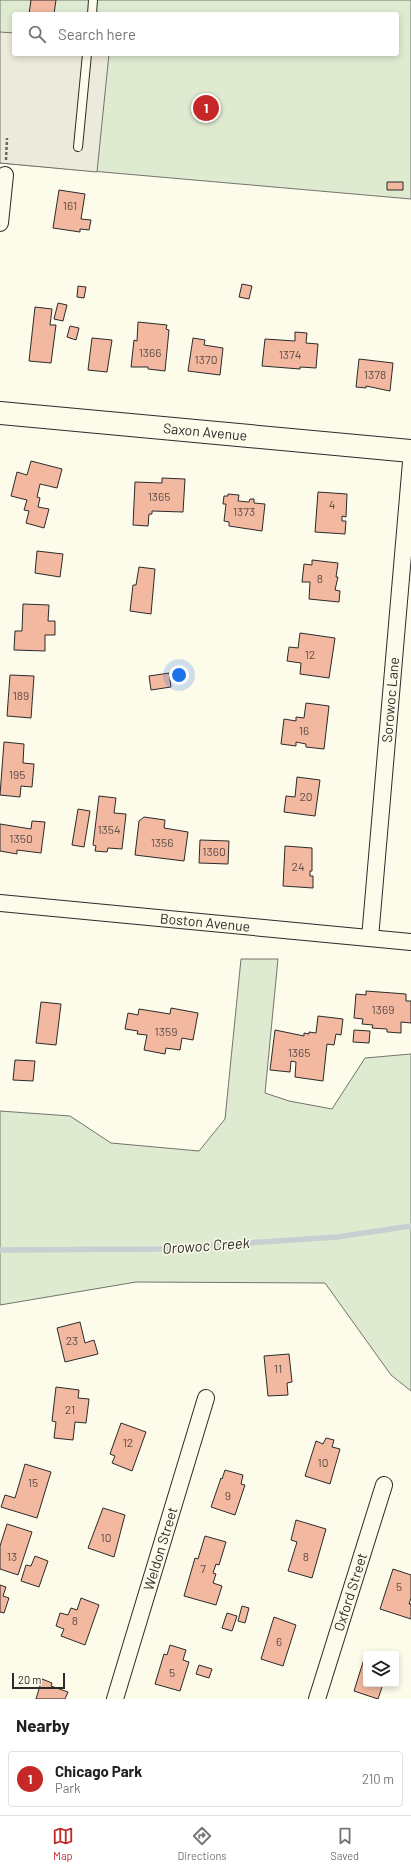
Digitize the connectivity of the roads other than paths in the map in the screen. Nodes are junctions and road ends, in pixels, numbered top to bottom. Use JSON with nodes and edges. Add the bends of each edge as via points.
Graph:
{"nodes":[{"id":1,"x":93,"y":0,"type":"edge"},
{"id":2,"x":92,"y":12,"type":"edge"},
{"id":3,"x":88,"y":56,"type":"edge"},
{"id":4,"x":78,"y":147,"type":"dead end"},
{"id":5,"x":5,"y":175,"type":"dead end"},
{"id":6,"x":0,"y":223,"type":"edge"},
{"id":7,"x":0,"y":413,"type":"edge"},
{"id":8,"x":411,"y":451,"type":"edge"},
{"id":9,"x":411,"y":462,"type":"edge"},
{"id":10,"x":0,"y":903,"type":"edge"},
{"id":11,"x":370,"y":938,"type":"junction"},
{"id":12,"x":411,"y":942,"type":"edge"},
{"id":13,"x":206,"y":1398,"type":"dead end"},
{"id":14,"x":384,"y":1485,"type":"dead end"},
{"id":15,"x":115,"y":1699,"type":"edge"},
{"id":16,"x":316,"y":1699,"type":"edge"}],
"edges":[{"from":1,"to":2,"type":"lane"},
{"from":3,"to":4,"type":"lane"},
{"from":5,"to":6,"type":"street"},
{"from":7,"to":8,"type":"street","name":"Saxon Avenue"},
{"from":9,"to":11,"type":"street","name":"Sorowoc Lane"},
{"from":10,"to":11,"type":"street","name":"Boston Avenue"},
{"from":11,"to":12,"type":"street","name":"Boston Avenue"},
{"from":13,"to":15,"type":"street","name":"Weldon Street"},
{"from":14,"to":16,"type":"street","name":"Oxford Street"}]}
